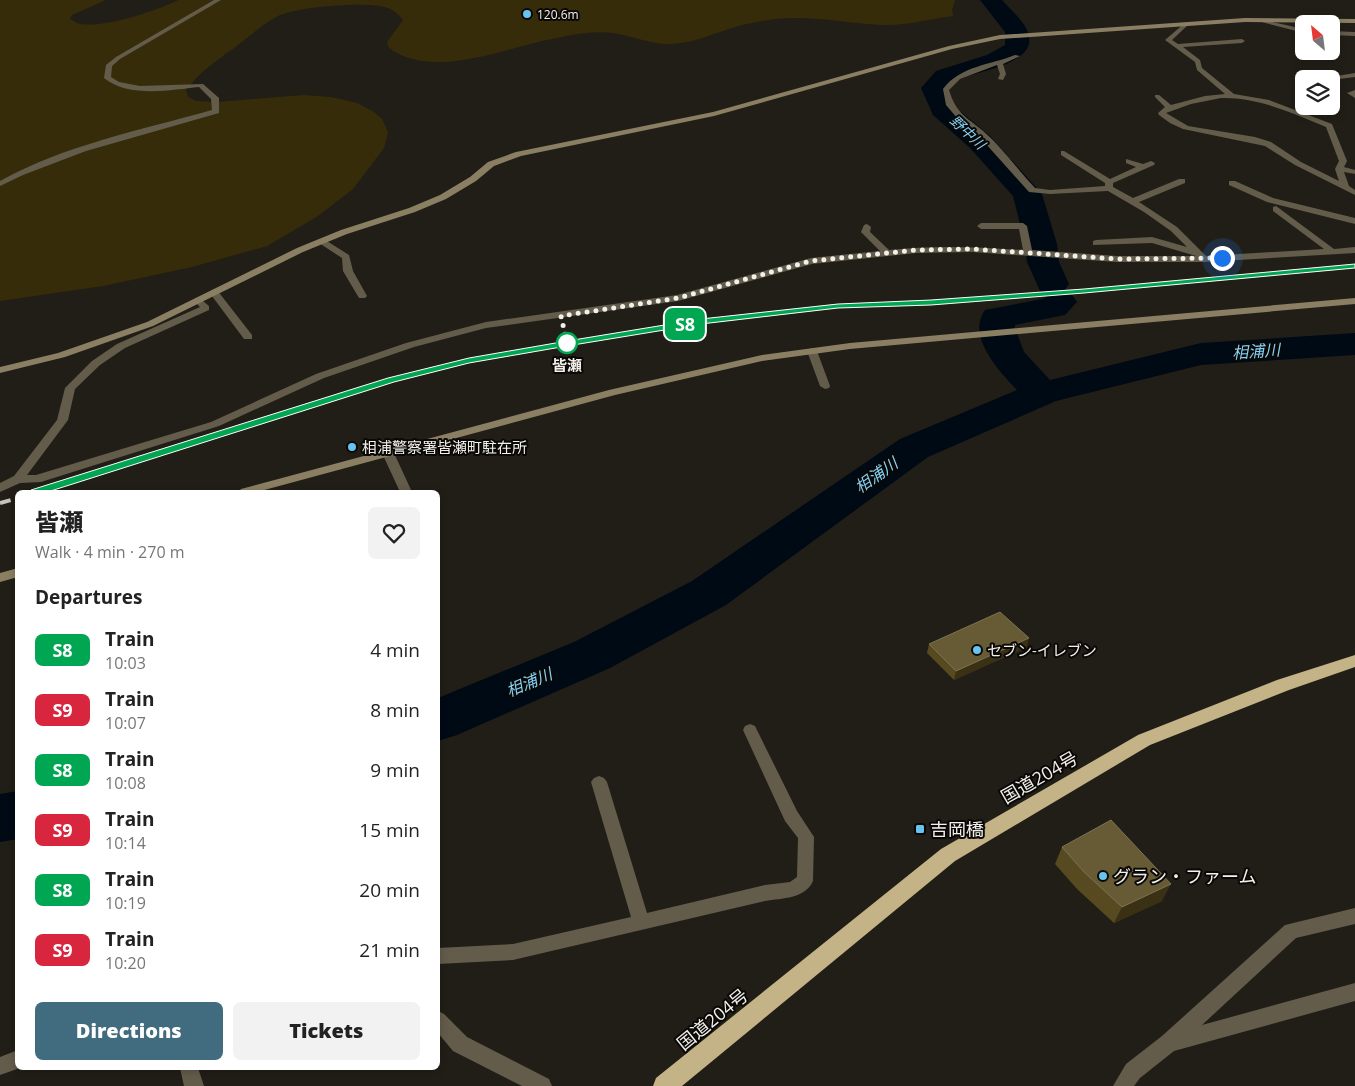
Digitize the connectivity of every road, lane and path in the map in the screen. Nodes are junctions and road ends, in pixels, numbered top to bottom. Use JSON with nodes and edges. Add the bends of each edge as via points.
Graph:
{"nodes":[{"id":1,"x":218,"y":0,"type":"edge"},
{"id":2,"x":1260,"y":20,"type":"junction"},
{"id":3,"x":1355,"y":21,"type":"edge"},
{"id":4,"x":1186,"y":24,"type":"junction"},
{"id":5,"x":1295,"y":29,"type":"edge"},
{"id":6,"x":1340,"y":33,"type":"edge"},
{"id":7,"x":1355,"y":34,"type":"edge"},
{"id":8,"x":1211,"y":39,"type":"dead end"},
{"id":9,"x":1242,"y":41,"type":"dead end"},
{"id":10,"x":1218,"y":43,"type":"junction"},
{"id":11,"x":1176,"y":46,"type":"junction"},
{"id":12,"x":1017,"y":56,"type":"dead end"},
{"id":13,"x":1000,"y":64,"type":"junction"},
{"id":14,"x":1355,"y":75,"type":"edge"},
{"id":15,"x":1340,"y":77,"type":"edge"},
{"id":16,"x":1001,"y":79,"type":"dead end"},
{"id":17,"x":1232,"y":95,"type":"junction"},
{"id":18,"x":1158,"y":96,"type":"dead end"},
{"id":19,"x":1170,"y":108,"type":"junction"},
{"id":20,"x":1064,"y":153,"type":"dead end"},
{"id":21,"x":1129,"y":161,"type":"dead end"},
{"id":22,"x":1339,"y":169,"type":"junction"},
{"id":23,"x":1355,"y":172,"type":"edge"},
{"id":24,"x":1182,"y":181,"type":"dead end"},
{"id":25,"x":1232,"y":183,"type":"dead end"},
{"id":26,"x":0,"y":184,"type":"edge"},
{"id":27,"x":1109,"y":185,"type":"junction"},
{"id":28,"x":1346,"y":187,"type":"junction"},
{"id":29,"x":1355,"y":193,"type":"edge"},
{"id":30,"x":1133,"y":201,"type":"junction"},
{"id":31,"x":1276,"y":209,"type":"dead end"},
{"id":32,"x":1355,"y":221,"type":"edge"},
{"id":33,"x":981,"y":226,"type":"dead end"},
{"id":34,"x":867,"y":227,"type":"dead end"},
{"id":35,"x":322,"y":241,"type":"junction"},
{"id":36,"x":1096,"y":243,"type":"dead end"},
{"id":37,"x":1355,"y":250,"type":"edge"},
{"id":38,"x":1332,"y":251,"type":"junction"},
{"id":39,"x":1028,"y":252,"type":"junction"},
{"id":40,"x":887,"y":253,"type":"junction"},
{"id":41,"x":1201,"y":256,"type":"junction"},
{"id":42,"x":214,"y":292,"type":"junction"},
{"id":43,"x":362,"y":296,"type":"dead end"},
{"id":44,"x":198,"y":300,"type":"junction"},
{"id":45,"x":1355,"y":301,"type":"edge"},
{"id":46,"x":248,"y":337,"type":"dead end"},
{"id":47,"x":812,"y":351,"type":"junction"},
{"id":48,"x":0,"y":370,"type":"edge"},
{"id":49,"x":825,"y":386,"type":"dead end"},
{"id":50,"x":388,"y":453,"type":"junction"},
{"id":51,"x":18,"y":479,"type":"junction"},
{"id":52,"x":0,"y":488,"type":"edge"},
{"id":53,"x":252,"y":490,"type":"edge"},
{"id":54,"x":405,"y":490,"type":"edge"},
{"id":55,"x":15,"y":573,"type":"edge"},
{"id":56,"x":0,"y":578,"type":"edge"},
{"id":57,"x":1355,"y":661,"type":"edge"},
{"id":58,"x":750,"y":730,"type":"dead end"},
{"id":59,"x":600,"y":782,"type":"dead end"},
{"id":60,"x":1355,"y":916,"type":"edge"},
{"id":61,"x":641,"y":922,"type":"junction"},
{"id":62,"x":440,"y":956,"type":"edge"},
{"id":63,"x":1355,"y":992,"type":"edge"},
{"id":64,"x":440,"y":1022,"type":"edge"},
{"id":65,"x":1169,"y":1043,"type":"junction"},
{"id":66,"x":15,"y":1060,"type":"edge"},
{"id":67,"x":0,"y":1066,"type":"edge"},
{"id":68,"x":190,"y":1070,"type":"edge"},
{"id":69,"x":194,"y":1086,"type":"edge"},
{"id":70,"x":542,"y":1086,"type":"edge"},
{"id":71,"x":664,"y":1086,"type":"edge"},
{"id":72,"x":1123,"y":1086,"type":"edge"}],
"edges":[{"from":1,"to":26,"type":"street","via":[[118,58],[109,65],[107,78],[130,87],[201,85],[215,98],[216,111],[83,149]]},
{"from":2,"to":3,"type":"street"},
{"from":2,"to":4,"type":"street"},
{"from":2,"to":5,"type":"street"},
{"from":4,"to":11,"type":"street","via":[[1168,40]]},
{"from":4,"to":35,"type":"street","via":[[1000,37],[951,47],[714,114],[519,154],[491,164],[443,197]]},
{"from":6,"to":7,"type":"street"},
{"from":8,"to":10,"type":"street"},
{"from":9,"to":10,"type":"street"},
{"from":10,"to":11,"type":"street"},
{"from":11,"to":17,"type":"street","via":[[1198,61],[1199,69]]},
{"from":12,"to":13,"type":"street"},
{"from":13,"to":16,"type":"street"},
{"from":13,"to":27,"type":"street","via":[[950,81],[945,90],[950,103],[966,123],[980,132],[1032,190],[1050,192]]},
{"from":14,"to":15,"type":"street"},
{"from":17,"to":19,"type":"street"},
{"from":17,"to":22,"type":"street","via":[[1276,104],[1329,126],[1343,161]]},
{"from":18,"to":19,"type":"street"},
{"from":19,"to":28,"type":"street","via":[[1162,113],[1176,124],[1270,144],[1290,159]]},
{"from":20,"to":27,"type":"street"},
{"from":21,"to":27,"type":"street","via":[[1148,165]]},
{"from":22,"to":23,"type":"street"},
{"from":22,"to":28,"type":"street"},
{"from":24,"to":30,"type":"street"},
{"from":25,"to":32,"type":"street","via":[[1270,200]]},
{"from":27,"to":30,"type":"street"},
{"from":28,"to":29,"type":"street"},
{"from":30,"to":41,"type":"street","via":[[1174,230]]},
{"from":31,"to":38,"type":"street"},
{"from":33,"to":39,"type":"street","via":[[1023,226]]},
{"from":34,"to":40,"type":"street","via":[[866,232]]},
{"from":35,"to":42,"type":"street"},
{"from":35,"to":43,"type":"street","via":[[346,257],[348,271]]},
{"from":36,"to":41,"type":"street","via":[[1152,240]]},
{"from":37,"to":38,"type":"street"},
{"from":38,"to":41,"type":"street"},
{"from":39,"to":40,"type":"street","via":[[972,249]]},
{"from":39,"to":41,"type":"street","via":[[1118,259]]},
{"from":40,"to":51,"type":"street","via":[[811,261],[678,298],[486,326],[420,342],[320,376],[215,424],[37,479]]},
{"from":42,"to":44,"type":"street"},
{"from":42,"to":46,"type":"street"},
{"from":44,"to":48,"type":"street","via":[[150,324],[61,355]]},
{"from":44,"to":51,"type":"street","via":[[206,308],[121,346],[96,363],[70,388],[62,420]]},
{"from":45,"to":47,"type":"street"},
{"from":47,"to":49,"type":"street"},
{"from":47,"to":50,"type":"street","via":[[762,358],[658,381]]},
{"from":50,"to":53,"type":"street"},
{"from":50,"to":54,"type":"street"},
{"from":51,"to":52,"type":"street"},
{"from":55,"to":56,"type":"street"},
{"from":57,"to":71,"type":"highway","name":"国道204号","via":[[1283,685],[1144,740],[948,855]]},
{"from":58,"to":61,"type":"street","via":[[791,816],[806,837],[805,880],[794,889]]},
{"from":59,"to":61,"type":"street"},
{"from":60,"to":65,"type":"street","via":[[1291,931]]},
{"from":61,"to":62,"type":"street","via":[[512,952]]},
{"from":63,"to":65,"type":"street"},
{"from":64,"to":70,"type":"street","via":[[460,1044]]},
{"from":65,"to":72,"type":"street","via":[[1133,1071]]},
{"from":66,"to":67,"type":"street"},
{"from":68,"to":69,"type":"street"}]}
